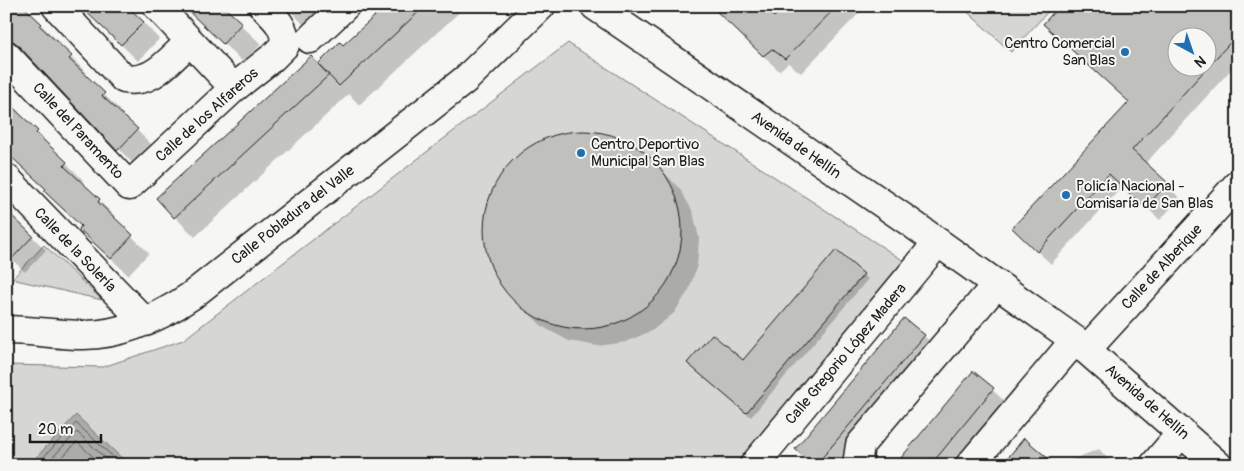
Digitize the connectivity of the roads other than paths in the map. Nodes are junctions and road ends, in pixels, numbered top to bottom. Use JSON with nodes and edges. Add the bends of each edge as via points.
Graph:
{"nodes":[{"id":1,"x":56,"y":6,"type":"edge"},
{"id":2,"x":157,"y":6,"type":"edge"},
{"id":3,"x":263,"y":6,"type":"edge"},
{"id":4,"x":345,"y":6,"type":"edge"},
{"id":5,"x":541,"y":6,"type":"edge"},
{"id":6,"x":595,"y":6,"type":"edge"},
{"id":7,"x":190,"y":42,"type":"junction"},
{"id":8,"x":298,"y":42,"type":"junction"},
{"id":9,"x":6,"y":54,"type":"edge"},
{"id":10,"x":234,"y":88,"type":"junction"},
{"id":11,"x":6,"y":178,"type":"edge"},
{"id":12,"x":1238,"y":184,"type":"edge"},
{"id":13,"x":129,"y":186,"type":"joint"},
{"id":14,"x":938,"y":242,"type":"junction"},
{"id":15,"x":996,"y":285,"type":"junction"},
{"id":16,"x":145,"y":322,"type":"junction"},
{"id":17,"x":6,"y":330,"type":"edge"},
{"id":18,"x":1081,"y":345,"type":"junction"},
{"id":19,"x":1182,"y":432,"type":"junction"},
{"id":20,"x":754,"y":465,"type":"edge"},
{"id":21,"x":857,"y":465,"type":"edge"},
{"id":22,"x":970,"y":465,"type":"edge"},
{"id":23,"x":1154,"y":465,"type":"edge"},
{"id":24,"x":1218,"y":465,"type":"edge"}],
"edges":[{"from":1,"to":7,"type":"street","via":[[124,79],[135,81],[150,77]]},
{"from":2,"to":7,"type":"street"},
{"from":3,"to":8,"type":"street","via":[[285,35]]},
{"from":4,"to":8,"type":"street","name":"Calle de los Alfareros"},
{"from":5,"to":16,"type":"street","name":"Calle Pobladura del Valle","via":[[466,79],[191,296]]},
{"from":6,"to":14,"type":"street","name":"Avenida de Hellín"},
{"from":7,"to":10,"type":"street"},
{"from":8,"to":10,"type":"street","name":"Calle de los Alfareros"},
{"from":9,"to":13,"type":"street","name":"Calle del Paramento"},
{"from":10,"to":13,"type":"street","name":"Calle de los Alfareros"},
{"from":11,"to":16,"type":"street","name":"Calle de la Solería"},
{"from":12,"to":18,"type":"street","name":"Calle de Alberique"},
{"from":14,"to":15,"type":"street","name":"Avenida de Hellín"},
{"from":14,"to":20,"type":"street","name":"Calle Gregorio López Madera"},
{"from":15,"to":18,"type":"street","name":"Avenida de Hellín"},
{"from":15,"to":21,"type":"street","via":[[860,445]]},
{"from":16,"to":17,"type":"street","name":"Calle Pobladura del Valle","via":[[117,331],[84,335]]},
{"from":18,"to":19,"type":"street","name":"Avenida de Hellín"},
{"from":18,"to":22,"type":"street"},
{"from":19,"to":23,"type":"street"},
{"from":19,"to":24,"type":"street","name":"Avenida de Hellín"}]}
